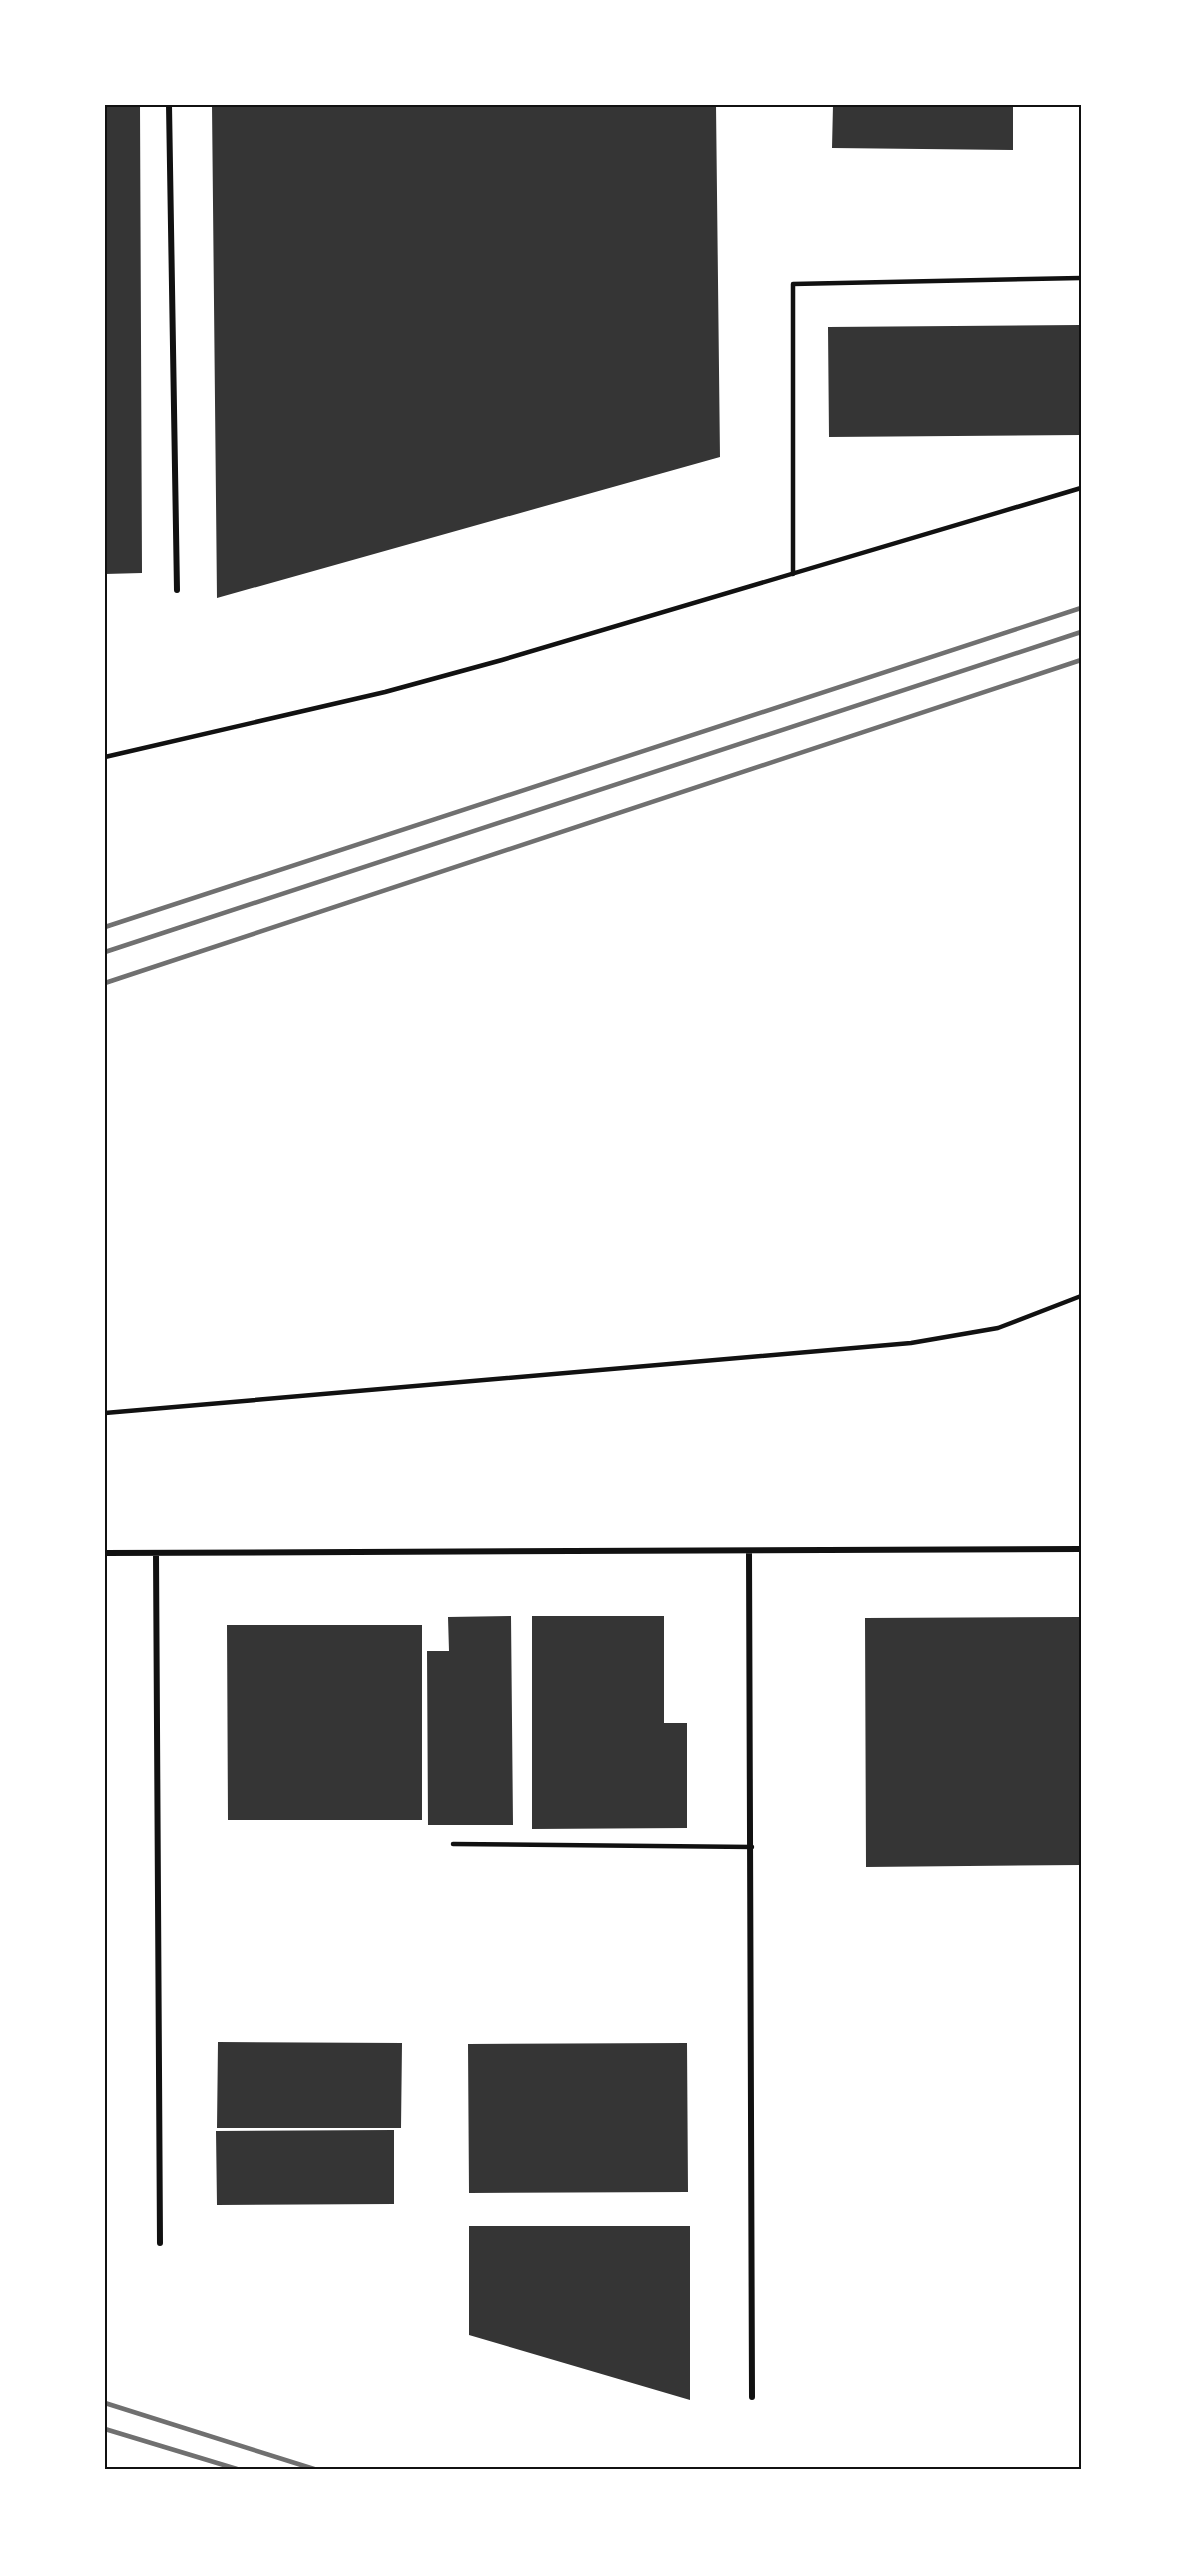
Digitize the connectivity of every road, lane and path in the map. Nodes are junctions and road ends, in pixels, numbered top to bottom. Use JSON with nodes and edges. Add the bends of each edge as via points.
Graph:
{"nodes":[{"id":1,"x":169,"y":105,"type":"edge"},
{"id":2,"x":1081,"y":278,"type":"edge"},
{"id":3,"x":1081,"y":488,"type":"edge"},
{"id":4,"x":793,"y":574,"type":"junction"},
{"id":5,"x":177,"y":590,"type":"dead end"},
{"id":6,"x":105,"y":757,"type":"edge"},
{"id":7,"x":1081,"y":1296,"type":"edge"},
{"id":8,"x":105,"y":1413,"type":"edge"},
{"id":9,"x":1081,"y":1549,"type":"edge"},
{"id":10,"x":156,"y":1552,"type":"junction"},
{"id":11,"x":749,"y":1552,"type":"junction"},
{"id":12,"x":105,"y":1553,"type":"edge"},
{"id":13,"x":453,"y":1844,"type":"dead end"},
{"id":14,"x":752,"y":1847,"type":"junction"},
{"id":15,"x":160,"y":2243,"type":"dead end"},
{"id":16,"x":752,"y":2397,"type":"dead end"}],
"edges":[{"from":1,"to":5,"type":"street"},
{"from":2,"to":4,"type":"lane","via":[[793,284]]},
{"from":3,"to":4,"type":"lane"},
{"from":4,"to":6,"type":"lane","via":[[385,692]]},
{"from":7,"to":8,"type":"lane","via":[[998,1328],[910,1343]]},
{"from":9,"to":11,"type":"street"},
{"from":10,"to":11,"type":"street"},
{"from":10,"to":12,"type":"street"},
{"from":10,"to":15,"type":"street"},
{"from":11,"to":14,"type":"street"},
{"from":13,"to":14,"type":"lane"},
{"from":14,"to":16,"type":"street"}]}
